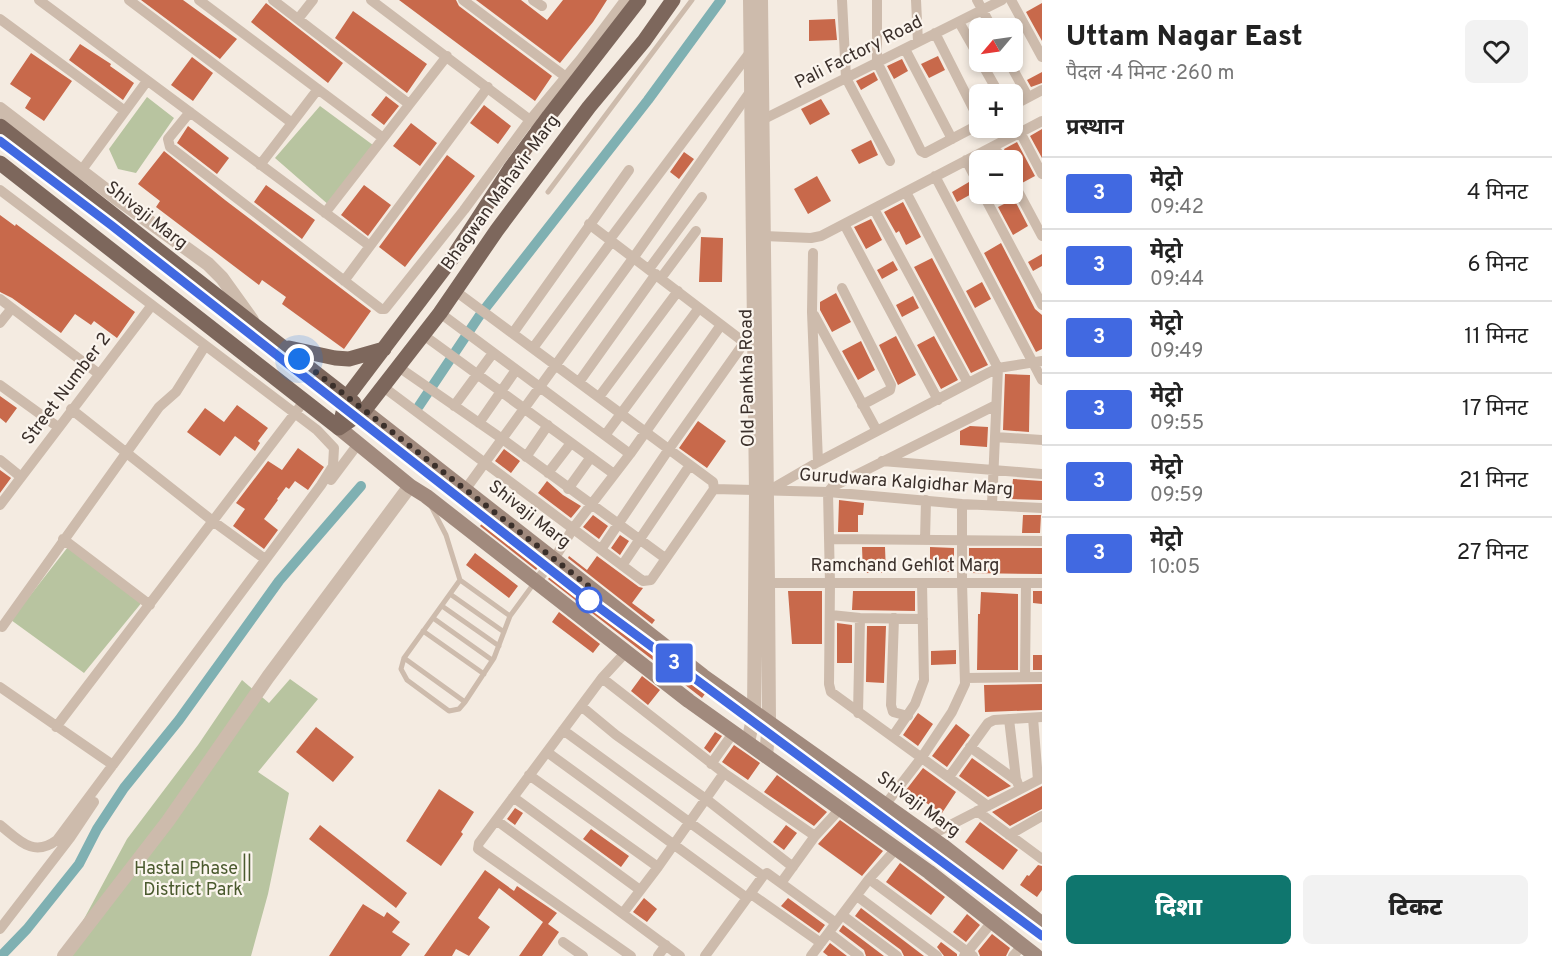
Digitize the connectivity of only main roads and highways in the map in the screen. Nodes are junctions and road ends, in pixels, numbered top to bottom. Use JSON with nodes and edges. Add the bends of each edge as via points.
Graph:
{"nodes":[{"id":1,"x":639,"y":0,"type":"edge"},
{"id":2,"x":673,"y":0,"type":"edge"},
{"id":3,"x":0,"y":126,"type":"edge"},
{"id":4,"x":0,"y":163,"type":"edge"},
{"id":5,"x":283,"y":346,"type":"junction"},
{"id":6,"x":384,"y":349,"type":"junction"},
{"id":7,"x":347,"y":397,"type":"junction"},
{"id":8,"x":364,"y":411,"type":"junction"},
{"id":9,"x":339,"y":428,"type":"junction"},
{"id":10,"x":1042,"y":924,"type":"edge"},
{"id":11,"x":1017,"y":951,"type":"edge"},
{"id":12,"x":1036,"y":956,"type":"edge"}],
"edges":[{"from":1,"to":6,"type":"main road","name":"Bhagwan Mahavir Marg","via":[[535,124],[453,257]]},
{"from":2,"to":8,"type":"main road","name":"Bhagwan Mahavir Marg","via":[[533,181],[440,313]]},
{"from":3,"to":5,"type":"main road","name":"Shivaji Marg"},
{"from":4,"to":9,"type":"main road"},
{"from":5,"to":6,"type":"main road","via":[[349,359]]},
{"from":5,"to":7,"type":"main road","name":"Shivaji Marg"},
{"from":6,"to":7,"type":"main road","name":"Bhagwan Mahavir Marg"},
{"from":7,"to":8,"type":"main road","name":"Shivaji Marg"},
{"from":7,"to":9,"type":"main road"},
{"from":8,"to":9,"type":"main road"},
{"from":8,"to":10,"type":"main road","name":"Shivaji Marg","via":[[703,676],[929,836]]},
{"from":9,"to":11,"type":"main road","via":[[626,652],[992,922]]},
{"from":11,"to":12,"type":"main road"}]}
